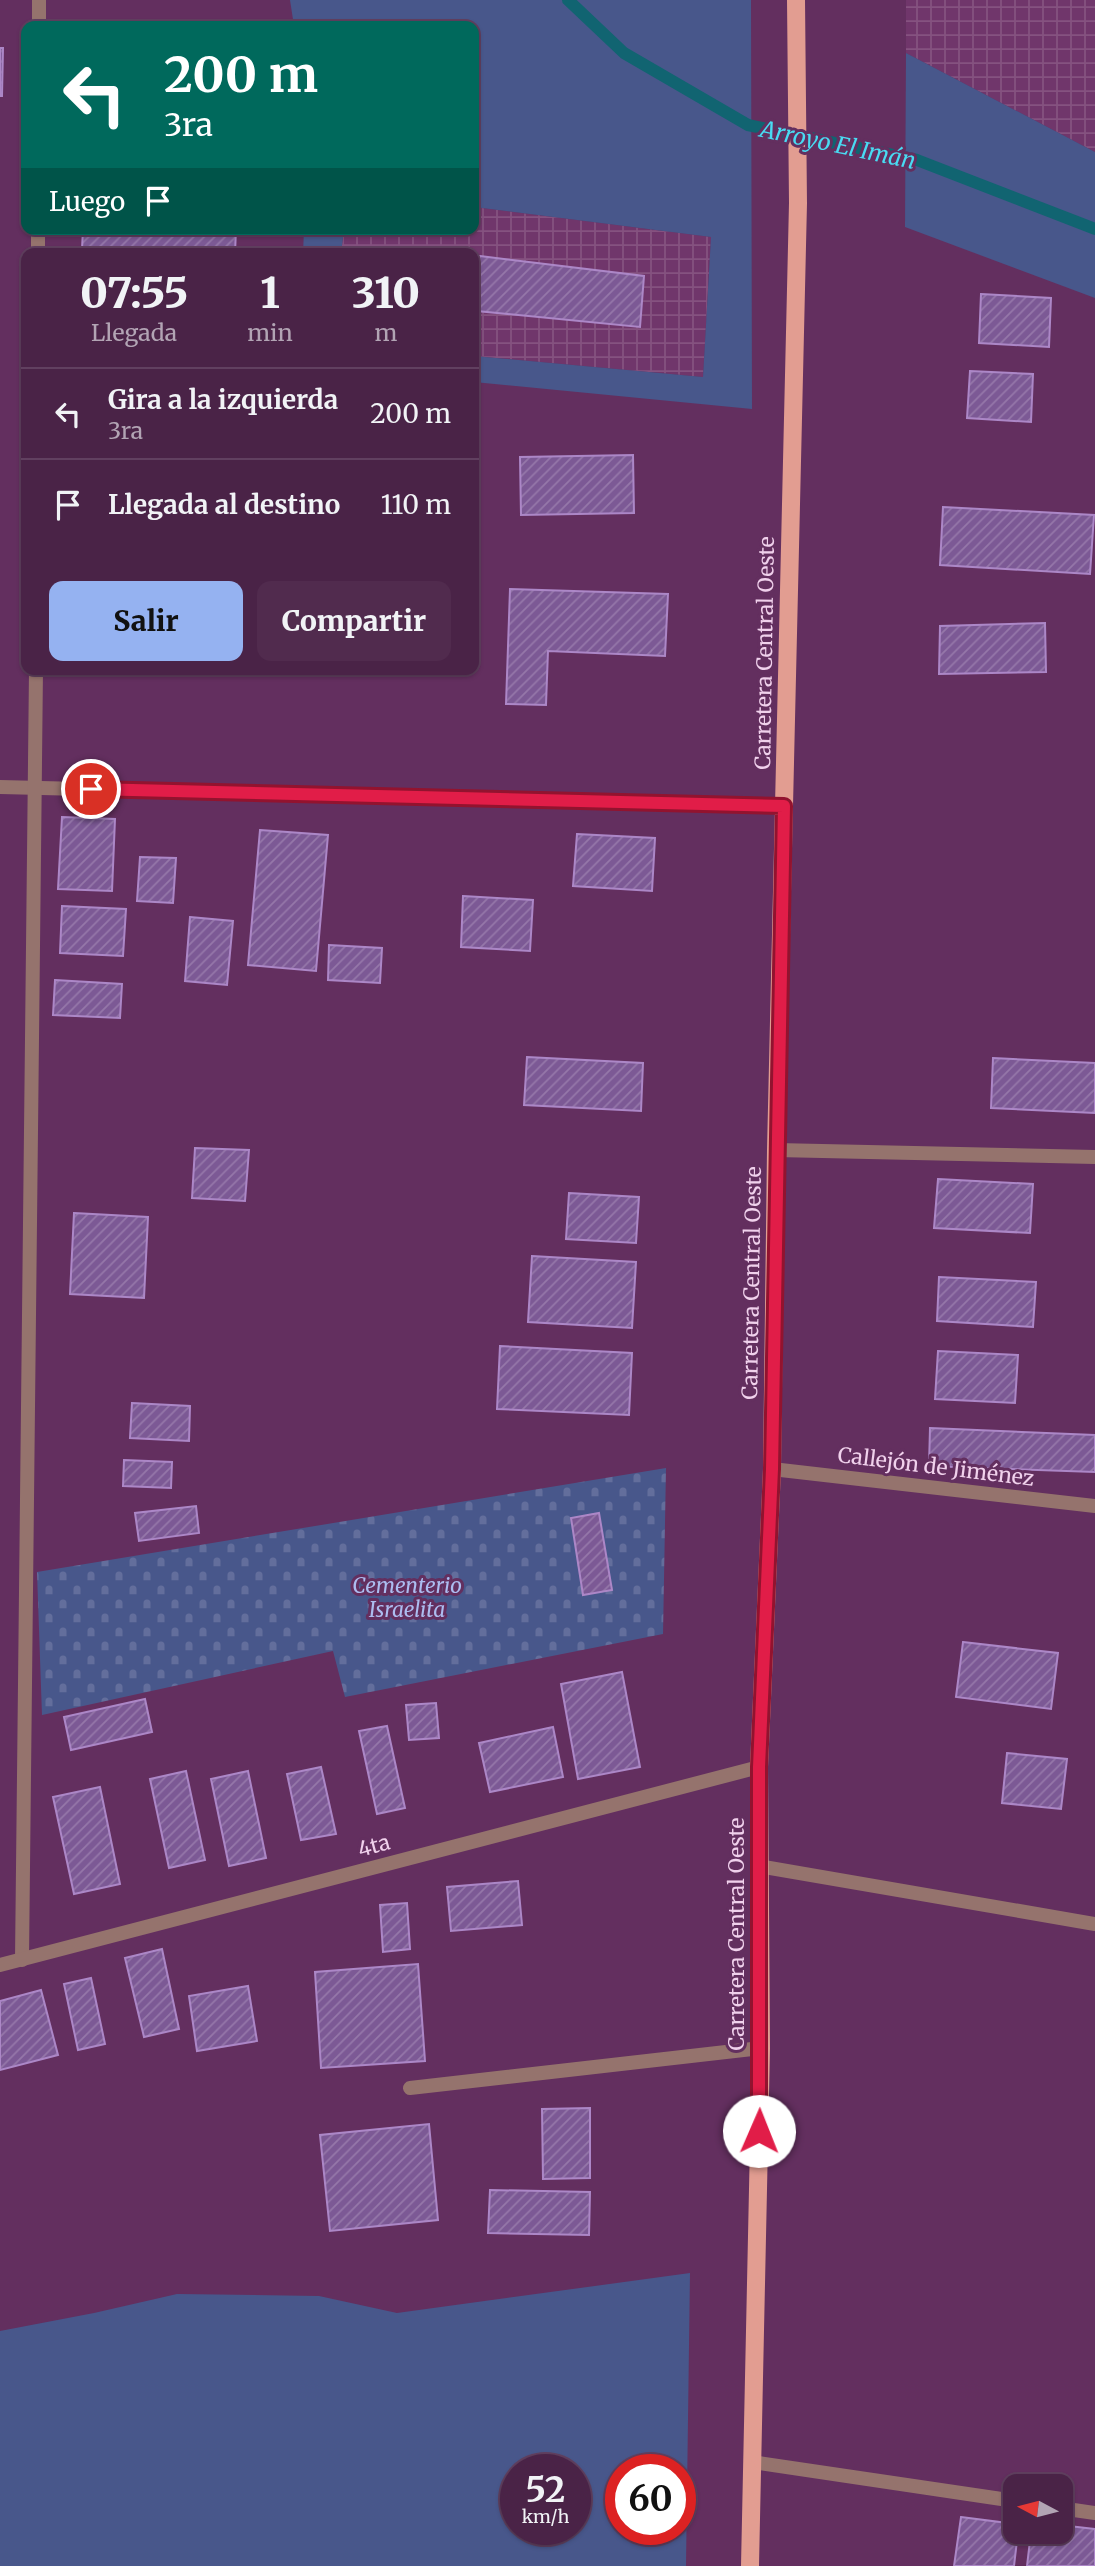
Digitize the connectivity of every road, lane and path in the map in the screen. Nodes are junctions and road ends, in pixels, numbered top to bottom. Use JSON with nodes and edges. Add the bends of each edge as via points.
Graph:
{"nodes":[{"id":1,"x":39,"y":0,"type":"edge"},
{"id":2,"x":796,"y":0,"type":"edge"},
{"id":3,"x":39,"y":21,"type":"edge"},
{"id":4,"x":36,"y":675,"type":"edge"},
{"id":5,"x":0,"y":787,"type":"edge"},
{"id":6,"x":35,"y":788,"type":"junction"},
{"id":7,"x":784,"y":806,"type":"junction"},
{"id":8,"x":776,"y":1150,"type":"junction"},
{"id":9,"x":1095,"y":1157,"type":"edge"},
{"id":10,"x":772,"y":1469,"type":"junction"},
{"id":11,"x":1095,"y":1506,"type":"edge"},
{"id":12,"x":759,"y":1767,"type":"junction"},
{"id":13,"x":758,"y":1866,"type":"junction"},
{"id":14,"x":1095,"y":1924,"type":"edge"},
{"id":15,"x":22,"y":1960,"type":"junction"},
{"id":16,"x":0,"y":1965,"type":"edge"},
{"id":17,"x":761,"y":2048,"type":"junction"},
{"id":18,"x":410,"y":2088,"type":"dead end"},
{"id":19,"x":752,"y":2462,"type":"junction"},
{"id":20,"x":1003,"y":2499,"type":"edge"},
{"id":21,"x":1073,"y":2510,"type":"edge"},
{"id":22,"x":1095,"y":2514,"type":"edge"},
{"id":23,"x":750,"y":2566,"type":"edge"}],
"edges":[{"from":1,"to":3,"type":"street"},
{"from":2,"to":7,"type":"main road","name":"Carretera Central Oeste","via":[[798,202]]},
{"from":4,"to":6,"type":"street"},
{"from":5,"to":6,"type":"street"},
{"from":6,"to":7,"type":"street"},
{"from":6,"to":15,"type":"street"},
{"from":7,"to":8,"type":"main road","name":"Carretera Central Oeste"},
{"from":8,"to":9,"type":"street"},
{"from":8,"to":10,"type":"main road","name":"Carretera Central Oeste"},
{"from":10,"to":11,"type":"street","name":"Callejón de Jiménez"},
{"from":10,"to":12,"type":"main road","name":"Carretera Central Oeste"},
{"from":12,"to":13,"type":"main road","name":"Carretera Central Oeste"},
{"from":12,"to":15,"type":"street","name":"4ta"},
{"from":13,"to":14,"type":"street"},
{"from":13,"to":17,"type":"main road","name":"Carretera Central Oeste"},
{"from":15,"to":16,"type":"street","name":"4ta"},
{"from":17,"to":18,"type":"street"},
{"from":17,"to":19,"type":"main road","name":"Carretera Central Oeste"},
{"from":19,"to":20,"type":"street"},
{"from":19,"to":23,"type":"main road","name":"Carretera Central Oeste"},
{"from":21,"to":22,"type":"street"}]}
